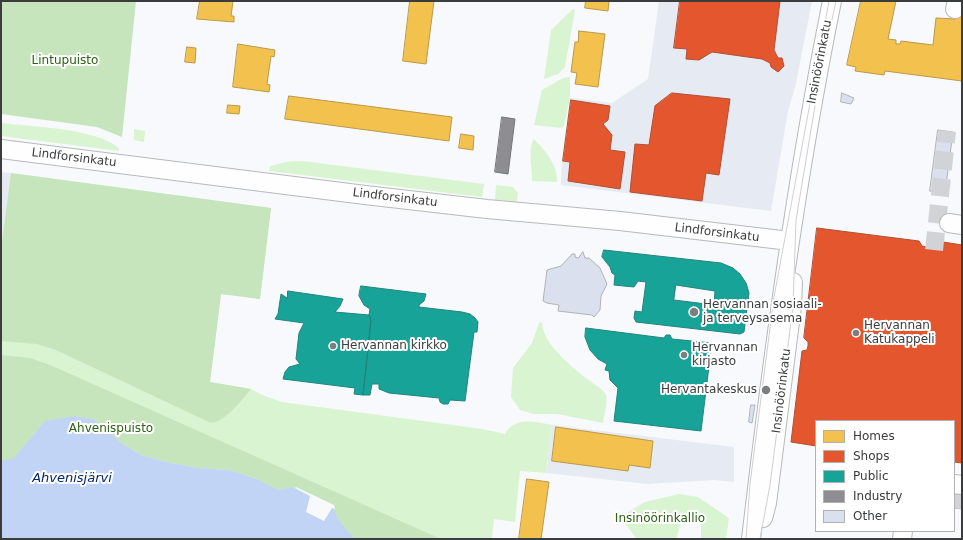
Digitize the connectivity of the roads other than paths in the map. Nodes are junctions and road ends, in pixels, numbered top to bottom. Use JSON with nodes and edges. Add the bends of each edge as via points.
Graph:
{"nodes":[{"id":1,"x":832,"y":1,"type":"edge"},
{"id":2,"x":1,"y":149,"type":"edge"},
{"id":3,"x":790,"y":241,"type":"junction"},
{"id":4,"x":750,"y":539,"type":"edge"},
{"id":5,"x":758,"y":539,"type":"edge"}],
"edges":[{"from":1,"to":3,"type":"street","name":"Insinöörinkatu"},
{"from":2,"to":3,"type":"street","name":"Lindforsinkatu","via":[[381,197],[620,220]]},
{"from":3,"to":4,"type":"street","name":"Insinöörinkatu"},
{"from":3,"to":5,"type":"street","name":"Insinöörinkatu","via":[[793,258],[792,306],[767,503]]}]}
